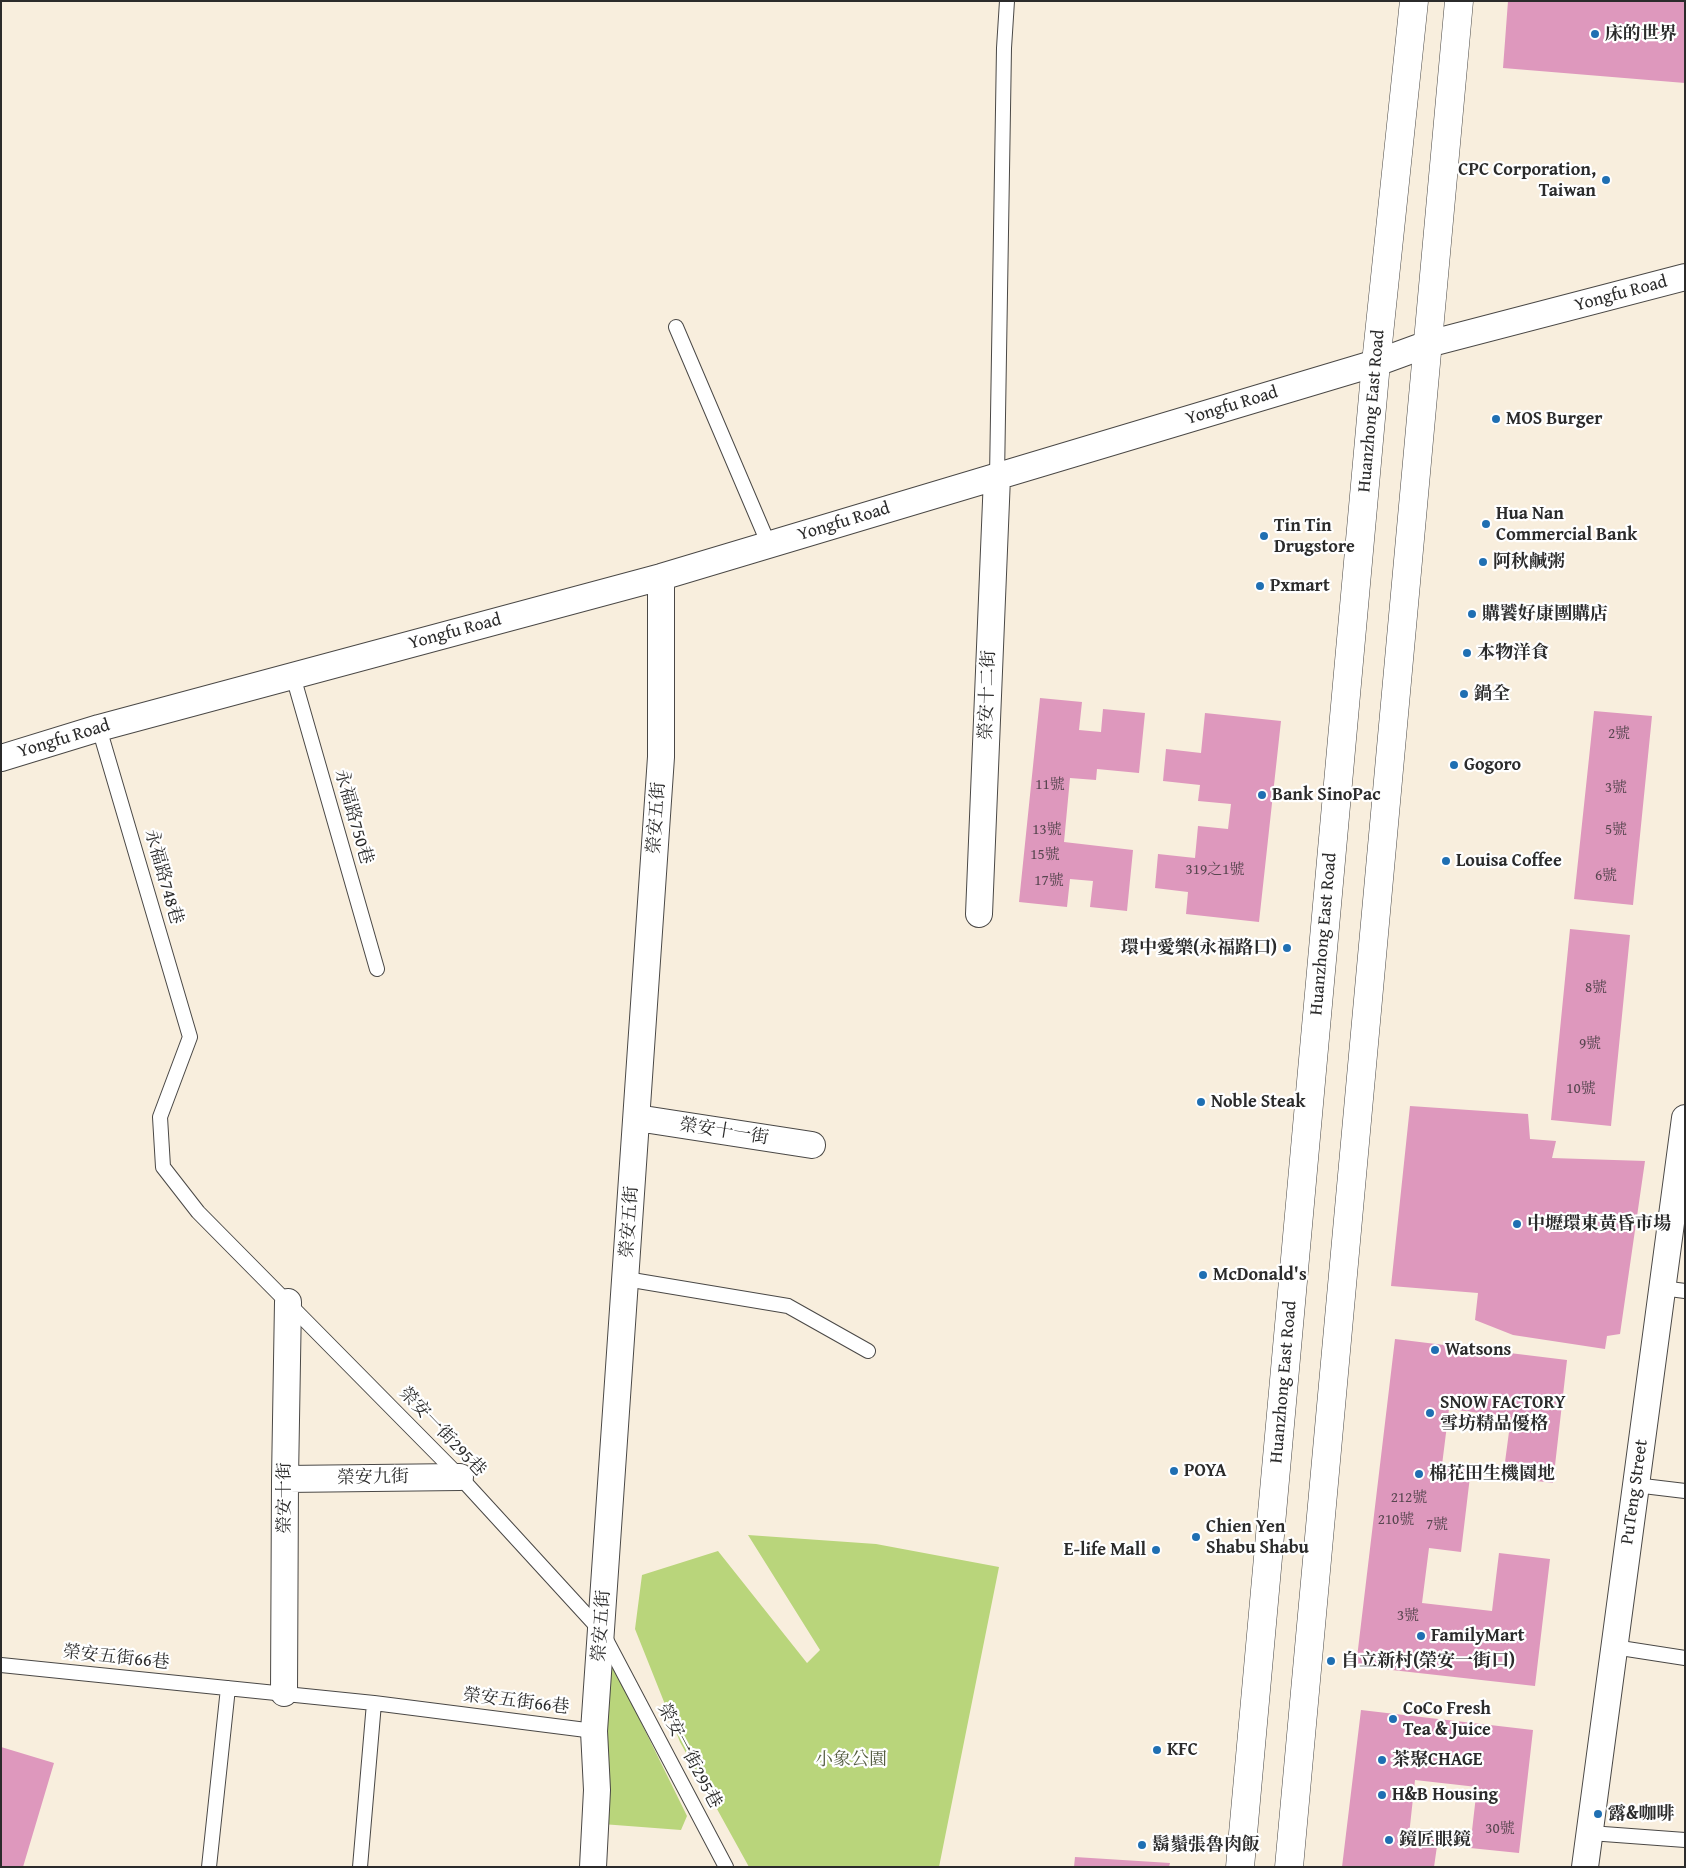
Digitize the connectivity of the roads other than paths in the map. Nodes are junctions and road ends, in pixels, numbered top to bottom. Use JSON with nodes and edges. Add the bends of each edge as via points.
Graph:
{"nodes":[{"id":1,"x":1007,"y":1,"type":"edge"},
{"id":2,"x":1414,"y":1,"type":"edge"},
{"id":3,"x":1459,"y":1,"type":"edge"},
{"id":4,"x":1685,"y":277,"type":"edge"},
{"id":5,"x":676,"y":327,"type":"dead end"},
{"id":6,"x":1428,"y":344,"type":"junction"},
{"id":7,"x":1376,"y":363,"type":"junction"},
{"id":8,"x":996,"y":477,"type":"junction"},
{"id":9,"x":769,"y":544,"type":"junction"},
{"id":10,"x":661,"y":577,"type":"junction"},
{"id":11,"x":293,"y":676,"type":"junction"},
{"id":12,"x":99,"y":728,"type":"junction"},
{"id":13,"x":1,"y":758,"type":"edge"},
{"id":14,"x":979,"y":914,"type":"dead end"},
{"id":15,"x":377,"y":969,"type":"dead end"},
{"id":16,"x":190,"y":1037,"type":"joint"},
{"id":17,"x":637,"y":1118,"type":"junction"},
{"id":18,"x":1685,"y":1118,"type":"edge"},
{"id":19,"x":812,"y":1145,"type":"dead end"},
{"id":20,"x":626,"y":1279,"type":"junction"},
{"id":21,"x":1674,"y":1289,"type":"edge"},
{"id":22,"x":288,"y":1302,"type":"junction"},
{"id":23,"x":868,"y":1351,"type":"dead end"},
{"id":24,"x":460,"y":1477,"type":"junction"},
{"id":25,"x":284,"y":1479,"type":"junction"},
{"id":26,"x":1636,"y":1486,"type":"junction"},
{"id":27,"x":1685,"y":1491,"type":"edge"},
{"id":28,"x":602,"y":1632,"type":"junction"},
{"id":29,"x":1614,"y":1647,"type":"junction"},
{"id":30,"x":1685,"y":1658,"type":"edge"},
{"id":31,"x":1,"y":1665,"type":"edge"},
{"id":32,"x":228,"y":1688,"type":"junction"},
{"id":33,"x":284,"y":1694,"type":"junction"},
{"id":34,"x":374,"y":1703,"type":"junction"},
{"id":35,"x":594,"y":1731,"type":"junction"},
{"id":36,"x":1590,"y":1833,"type":"junction"},
{"id":37,"x":1685,"y":1840,"type":"edge"},
{"id":38,"x":210,"y":1867,"type":"edge"},
{"id":39,"x":360,"y":1867,"type":"edge"},
{"id":40,"x":593,"y":1867,"type":"edge"},
{"id":41,"x":726,"y":1867,"type":"edge"},
{"id":42,"x":1240,"y":1867,"type":"edge"},
{"id":43,"x":1289,"y":1867,"type":"edge"},
{"id":44,"x":1585,"y":1867,"type":"edge"}],
"edges":[{"from":1,"to":8,"type":"lane"},
{"from":2,"to":7,"type":"street","name":"Huanzhong East Road"},
{"from":3,"to":6,"type":"street"},
{"from":4,"to":6,"type":"street","name":"Yongfu Road"},
{"from":5,"to":9,"type":"lane"},
{"from":6,"to":7,"type":"street","name":"Yongfu Road"},
{"from":6,"to":43,"type":"street"},
{"from":7,"to":8,"type":"street","name":"Yongfu Road"},
{"from":7,"to":42,"type":"street","name":"Huanzhong East Road"},
{"from":8,"to":9,"type":"street","name":"Yongfu Road"},
{"from":8,"to":14,"type":"street","name":"榮安十二街"},
{"from":9,"to":10,"type":"street","name":"Yongfu Road"},
{"from":10,"to":11,"type":"street","name":"Yongfu Road"},
{"from":10,"to":17,"type":"street","name":"榮安五街","via":[[662,757]]},
{"from":11,"to":12,"type":"street","name":"Yongfu Road"},
{"from":11,"to":15,"type":"lane","name":"永福路750巷"},
{"from":12,"to":13,"type":"street","name":"Yongfu Road"},
{"from":12,"to":16,"type":"lane","name":"永福路748巷"},
{"from":16,"to":22,"type":"lane","name":"榮安一街295巷","via":[[160,1117],[162,1167],[198,1212]]},
{"from":17,"to":19,"type":"street","name":"榮安十一街"},
{"from":17,"to":20,"type":"street","name":"榮安五街"},
{"from":18,"to":21,"type":"street","name":"PuTeng Street"},
{"from":20,"to":23,"type":"lane","via":[[788,1306]]},
{"from":20,"to":28,"type":"street","name":"榮安五街"},
{"from":21,"to":26,"type":"street","name":"PuTeng Street"},
{"from":22,"to":24,"type":"lane","name":"榮安一街295巷"},
{"from":22,"to":25,"type":"street","name":"榮安十街"},
{"from":24,"to":25,"type":"street","name":"榮安九街"},
{"from":24,"to":28,"type":"lane","name":"榮安一街295巷"},
{"from":25,"to":33,"type":"street","name":"榮安十街"},
{"from":26,"to":27,"type":"lane"},
{"from":26,"to":29,"type":"street","name":"PuTeng Street"},
{"from":28,"to":35,"type":"street","name":"榮安五街"},
{"from":28,"to":41,"type":"lane","name":"榮安一街295巷"},
{"from":29,"to":30,"type":"lane"},
{"from":29,"to":36,"type":"street","name":"PuTeng Street"},
{"from":31,"to":32,"type":"lane","name":"榮安五街66巷"},
{"from":32,"to":33,"type":"lane","name":"榮安五街66巷"},
{"from":32,"to":38,"type":"lane"},
{"from":33,"to":34,"type":"lane","name":"榮安五街66巷"},
{"from":34,"to":35,"type":"lane","name":"榮安五街66巷"},
{"from":34,"to":39,"type":"lane"},
{"from":35,"to":40,"type":"street","name":"榮安五街","via":[[597,1790]]},
{"from":36,"to":37,"type":"lane"},
{"from":36,"to":44,"type":"street","name":"PuTeng Street"}]}
